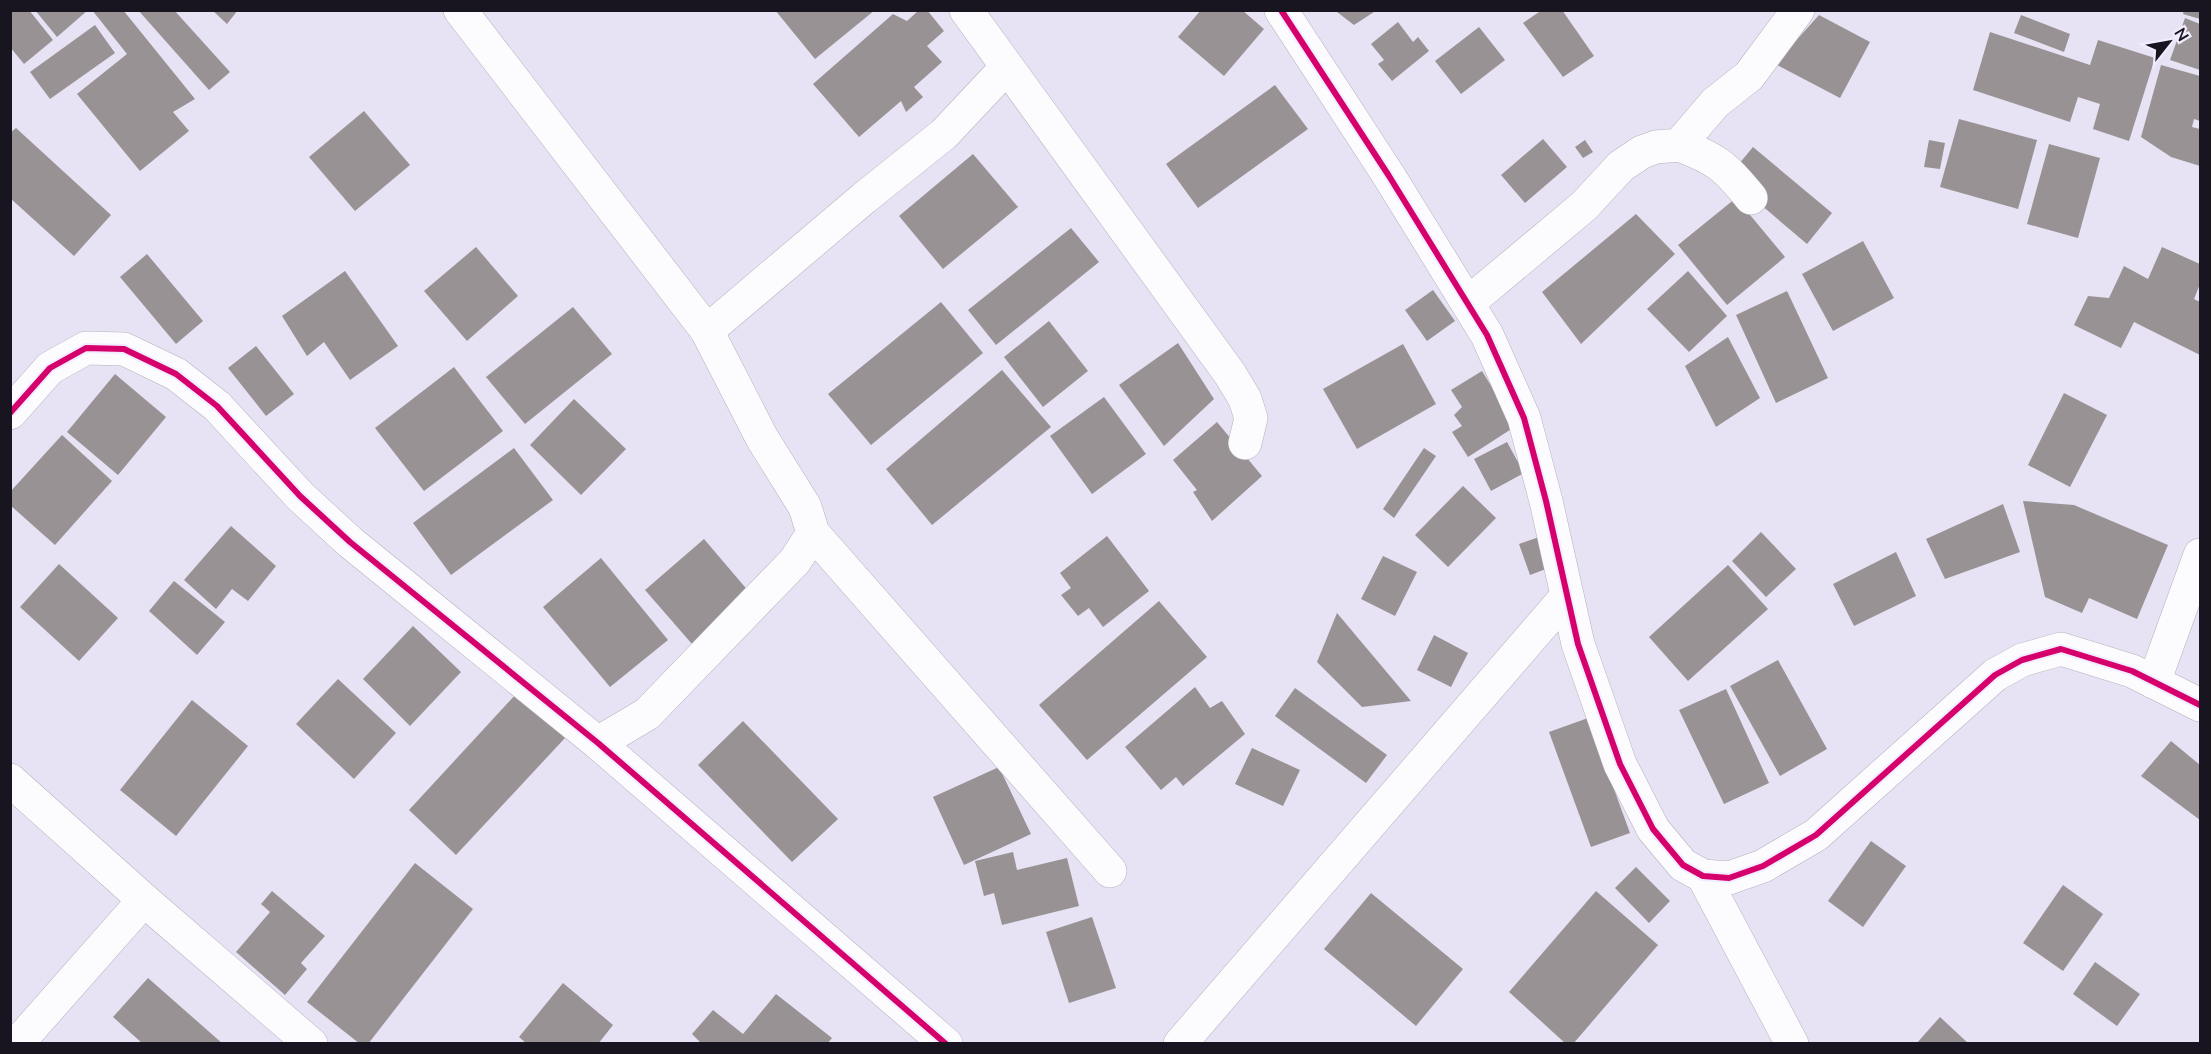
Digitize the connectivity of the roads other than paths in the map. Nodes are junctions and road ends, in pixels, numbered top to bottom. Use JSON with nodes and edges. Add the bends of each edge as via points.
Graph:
{"nodes":[{"id":1,"x":460,"y":10,"type":"edge"},
{"id":2,"x":1281,"y":10,"type":"edge"},
{"id":3,"x":1798,"y":10,"type":"edge"},
{"id":4,"x":979,"y":15,"type":"edge"},
{"id":5,"x":1006,"y":68,"type":"junction"},
{"id":6,"x":1679,"y":145,"type":"junction"},
{"id":7,"x":1751,"y":198,"type":"dead end"},
{"id":8,"x":1468,"y":303,"type":"junction"},
{"id":9,"x":706,"y":331,"type":"junction"},
{"id":10,"x":10,"y":413,"type":"edge"},
{"id":11,"x":1245,"y":443,"type":"dead end"},
{"id":12,"x":813,"y":533,"type":"junction"},
{"id":13,"x":2200,"y":555,"type":"edge"},
{"id":14,"x":1567,"y":596,"type":"junction"},
{"id":15,"x":2154,"y":682,"type":"junction"},
{"id":16,"x":2200,"y":705,"type":"edge"},
{"id":17,"x":598,"y":743,"type":"junction"},
{"id":18,"x":10,"y":780,"type":"edge"},
{"id":19,"x":1110,"y":871,"type":"dead end"},
{"id":20,"x":1702,"y":876,"type":"junction"},
{"id":21,"x":144,"y":900,"type":"junction"},
{"id":22,"x":17,"y":1044,"type":"edge"},
{"id":23,"x":311,"y":1044,"type":"edge"},
{"id":24,"x":946,"y":1044,"type":"edge"},
{"id":25,"x":1180,"y":1044,"type":"edge"},
{"id":26,"x":1792,"y":1044,"type":"edge"}],
"edges":[{"from":1,"to":9,"type":"street"},
{"from":2,"to":8,"type":"street"},
{"from":3,"to":6,"type":"street","via":[[1749,76],[1715,103]]},
{"from":4,"to":5,"type":"street"},
{"from":5,"to":9,"type":"street","via":[[944,134]]},
{"from":5,"to":11,"type":"street","via":[[1235,382],[1251,418]]},
{"from":6,"to":7,"type":"street","via":[[1708,156],[1729,171]]},
{"from":6,"to":8,"type":"street","via":[[1642,152],[1621,166],[1584,206]]},
{"from":8,"to":14,"type":"street","via":[[1487,335],[1524,418]]},
{"from":9,"to":12,"type":"street","via":[[762,438],[805,507]]},
{"from":10,"to":17,"type":"street","via":[[50,368],[86,348],[124,349],[176,374],[218,406],[300,496],[350,542]]},
{"from":12,"to":17,"type":"street","via":[[795,561],[647,714]]},
{"from":12,"to":19,"type":"street"},
{"from":13,"to":15,"type":"street"},
{"from":14,"to":20,"type":"street","via":[[1578,644],[1620,764],[1653,829],[1683,865]]},
{"from":14,"to":25,"type":"street"},
{"from":15,"to":16,"type":"street"},
{"from":15,"to":20,"type":"street","via":[[2132,671],[2061,649],[2022,660],[1995,675],[1816,835],[1763,866],[1729,878]]},
{"from":17,"to":24,"type":"street"},
{"from":18,"to":21,"type":"street"},
{"from":20,"to":26,"type":"street"},
{"from":21,"to":22,"type":"street"},
{"from":21,"to":23,"type":"street"}]}
